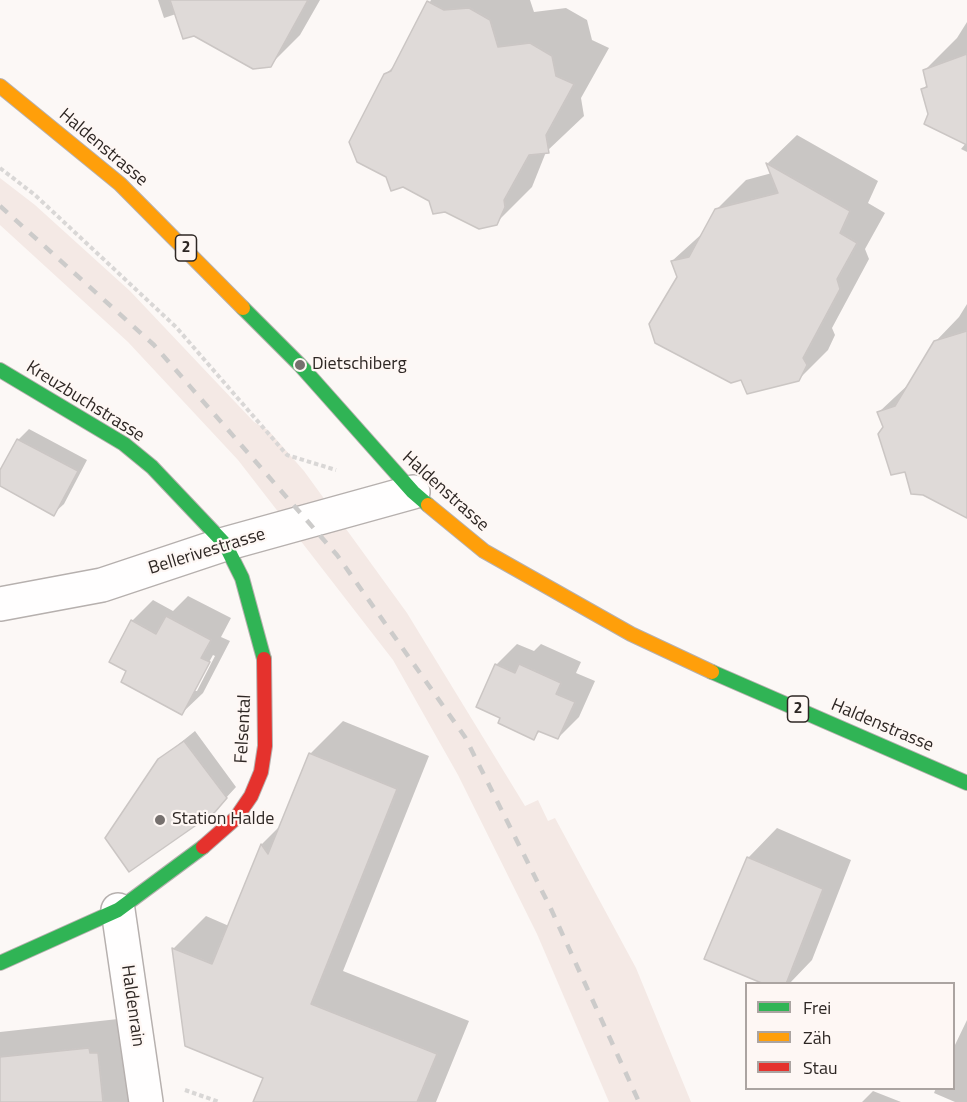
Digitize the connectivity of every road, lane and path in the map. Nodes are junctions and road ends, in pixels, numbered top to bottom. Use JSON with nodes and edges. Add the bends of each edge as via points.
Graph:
{"nodes":[{"id":1,"x":0,"y":86,"type":"edge"},
{"id":2,"x":0,"y":168,"type":"edge"},
{"id":3,"x":0,"y":370,"type":"edge"},
{"id":4,"x":344,"y":472,"type":"dead end"},
{"id":5,"x":413,"y":492,"type":"junction"},
{"id":6,"x":225,"y":544,"type":"junction"},
{"id":7,"x":0,"y":604,"type":"edge"},
{"id":8,"x":967,"y":783,"type":"edge"},
{"id":9,"x":118,"y":910,"type":"junction"},
{"id":10,"x":0,"y":963,"type":"edge"},
{"id":11,"x":146,"y":1102,"type":"edge"}],
"edges":[{"from":1,"to":5,"type":"main road","name":"Haldenstrasse","number":"2","via":[[120,184],[160,223],[300,365]]},
{"from":2,"to":4,"type":"path","via":[[35,195],[176,327],[287,455]]},
{"from":3,"to":6,"type":"main road","name":"Kreuzbuchstrasse","via":[[124,444],[152,466]]},
{"from":5,"to":6,"type":"street","name":"Bellerivestrasse"},
{"from":5,"to":8,"type":"main road","name":"Haldenstrasse","number":"2","via":[[484,551],[631,634]]},
{"from":6,"to":7,"type":"street","name":"Bellerivestrasse","via":[[102,585]]},
{"from":6,"to":9,"type":"main road","name":"Felsental","via":[[242,579],[264,657],[266,746],[261,772],[251,796],[217,837]]},
{"from":9,"to":10,"type":"main road","name":"Felsental"},
{"from":9,"to":11,"type":"street","name":"Haldenrain"}]}
